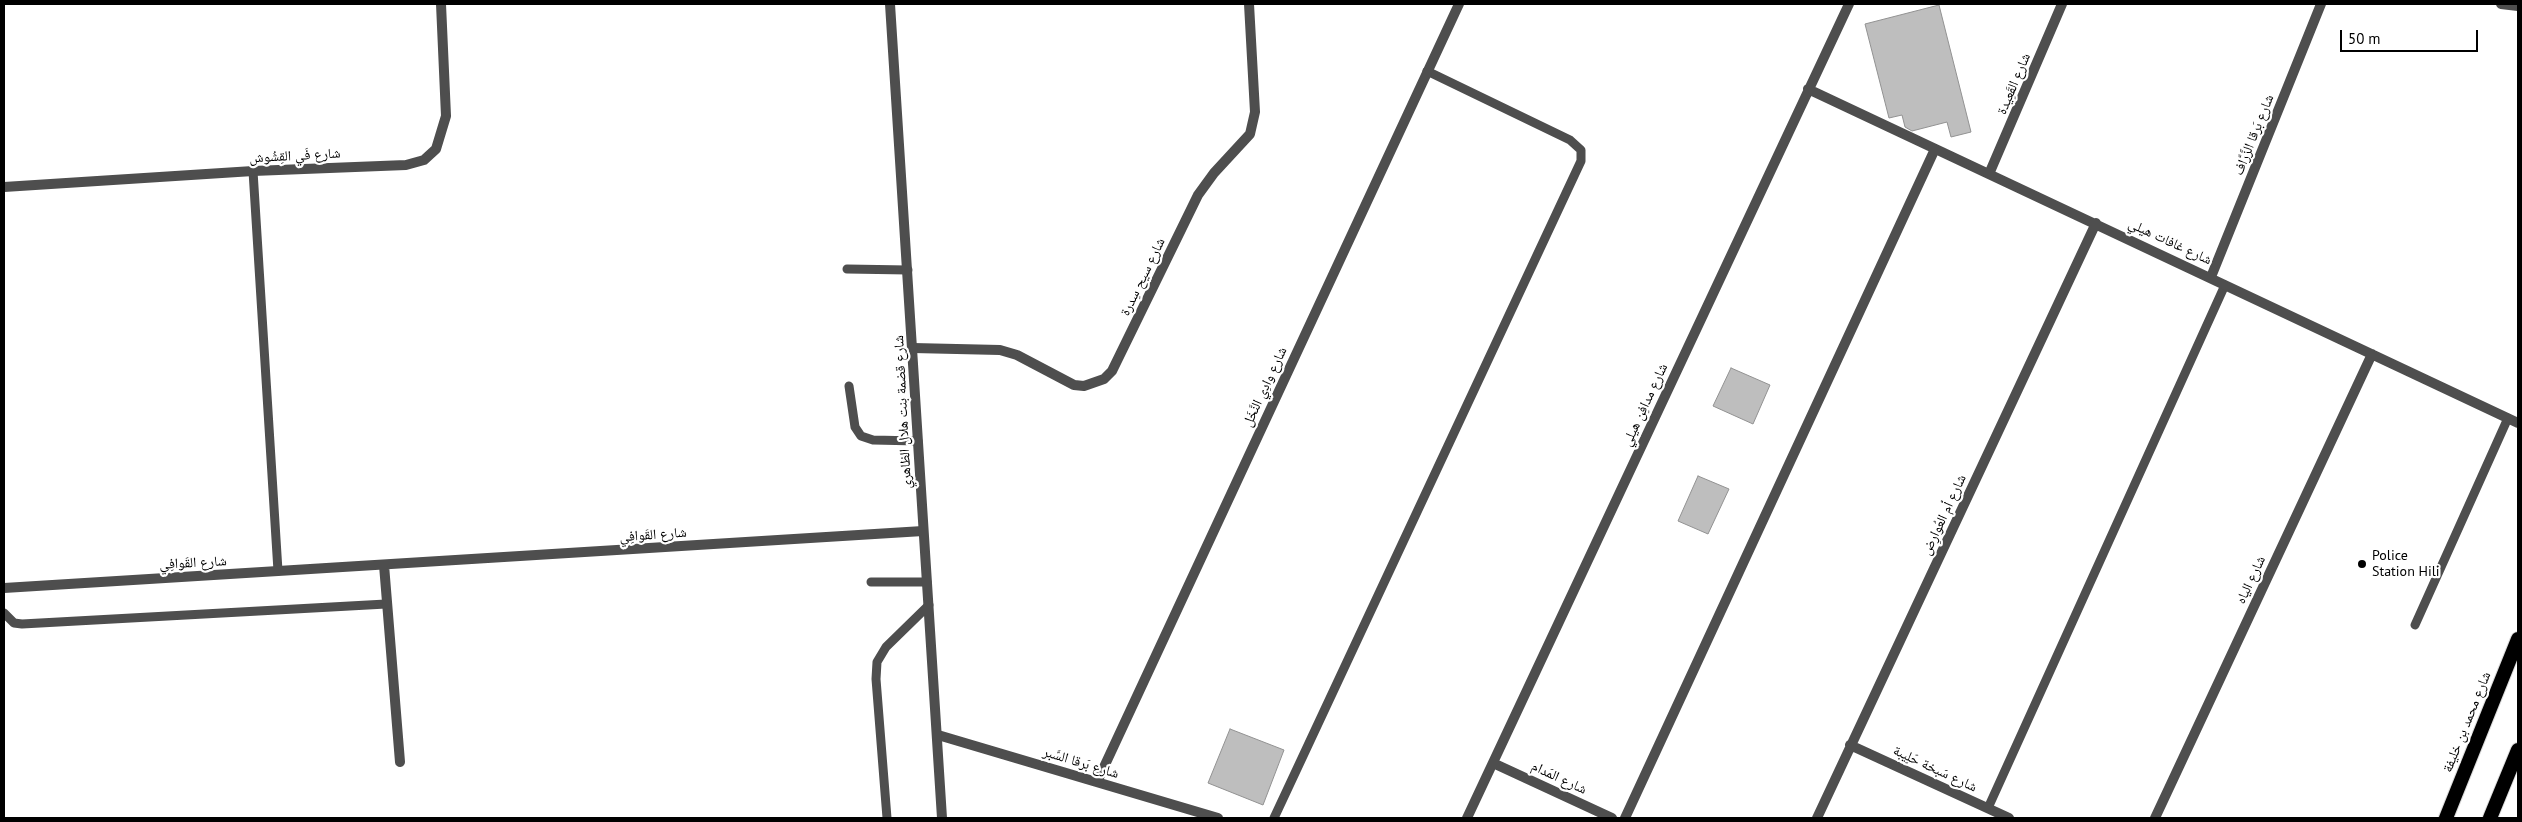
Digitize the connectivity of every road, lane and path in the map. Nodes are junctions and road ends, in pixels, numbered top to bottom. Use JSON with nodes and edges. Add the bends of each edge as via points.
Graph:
{"nodes":[{"id":1,"x":441,"y":4,"type":"edge"},
{"id":2,"x":890,"y":4,"type":"edge"},
{"id":3,"x":1249,"y":4,"type":"edge"},
{"id":4,"x":1459,"y":4,"type":"edge"},
{"id":5,"x":1849,"y":4,"type":"edge"},
{"id":6,"x":2062,"y":4,"type":"edge"},
{"id":7,"x":2321,"y":4,"type":"edge"},
{"id":8,"x":2502,"y":4,"type":"edge"},
{"id":9,"x":2518,"y":6,"type":"edge"},
{"id":10,"x":1428,"y":71,"type":"junction"},
{"id":11,"x":1808,"y":89,"type":"junction"},
{"id":12,"x":1936,"y":149,"type":"junction"},
{"id":13,"x":253,"y":172,"type":"junction"},
{"id":14,"x":1990,"y":174,"type":"junction"},
{"id":15,"x":4,"y":187,"type":"edge"},
{"id":16,"x":2096,"y":223,"type":"junction"},
{"id":17,"x":847,"y":269,"type":"dead end"},
{"id":18,"x":908,"y":270,"type":"junction"},
{"id":19,"x":2211,"y":277,"type":"junction"},
{"id":20,"x":2224,"y":285,"type":"junction"},
{"id":21,"x":913,"y":348,"type":"junction"},
{"id":22,"x":2372,"y":354,"type":"junction"},
{"id":23,"x":849,"y":386,"type":"dead end"},
{"id":24,"x":2508,"y":418,"type":"junction"},
{"id":25,"x":2518,"y":423,"type":"edge"},
{"id":26,"x":918,"y":441,"type":"junction"},
{"id":27,"x":923,"y":532,"type":"junction"},
{"id":28,"x":384,"y":566,"type":"junction"},
{"id":29,"x":278,"y":571,"type":"junction"},
{"id":30,"x":871,"y":582,"type":"dead end"},
{"id":31,"x":927,"y":582,"type":"junction"},
{"id":32,"x":4,"y":588,"type":"edge"},
{"id":33,"x":386,"y":604,"type":"junction"},
{"id":34,"x":929,"y":605,"type":"junction"},
{"id":35,"x":4,"y":613,"type":"edge"},
{"id":36,"x":2415,"y":625,"type":"dead end"},
{"id":37,"x":2518,"y":639,"type":"edge"},
{"id":38,"x":938,"y":734,"type":"junction"},
{"id":39,"x":1850,"y":745,"type":"junction"},
{"id":40,"x":2518,"y":750,"type":"edge"},
{"id":41,"x":400,"y":762,"type":"dead end"},
{"id":42,"x":1493,"y":763,"type":"junction"},
{"id":43,"x":1097,"y":782,"type":"junction"},
{"id":44,"x":1988,"y":808,"type":"junction"},
{"id":45,"x":887,"y":818,"type":"edge"},
{"id":46,"x":942,"y":818,"type":"edge"},
{"id":47,"x":1218,"y":818,"type":"edge"},
{"id":48,"x":1274,"y":818,"type":"edge"},
{"id":49,"x":1466,"y":818,"type":"edge"},
{"id":50,"x":1612,"y":818,"type":"edge"},
{"id":51,"x":1625,"y":818,"type":"edge"},
{"id":52,"x":1816,"y":818,"type":"edge"},
{"id":53,"x":2009,"y":818,"type":"edge"},
{"id":54,"x":2156,"y":818,"type":"edge"},
{"id":55,"x":2446,"y":818,"type":"edge"},
{"id":56,"x":2490,"y":818,"type":"edge"}],
"edges":[{"from":1,"to":13,"type":"street","name":"شارع فَي القِشُوش","via":[[446,116],[436,149],[424,160],[406,165]]},
{"from":2,"to":18,"type":"street","name":"شارع قضمة بنت هلال الظاهري"},
{"from":3,"to":21,"type":"street","name":"شارع سيح سِدرة","via":[[1255,112],[1250,134],[1214,173],[1198,196],[1112,371],[1104,379],[1084,386],[1000,350]]},
{"from":4,"to":10,"type":"street","name":"شارع وادِي النَّخَل"},
{"from":5,"to":11,"type":"street","name":"شارع مدافِن هيلي"},
{"from":6,"to":14,"type":"street","name":"شارع القَعِيدة"},
{"from":7,"to":19,"type":"street","name":"شارع بَرقا الزَّرَّاف"},
{"from":8,"to":9,"type":"street"},
{"from":10,"to":43,"type":"street","name":"شارع وادِي النَّخَل"},
{"from":10,"to":48,"type":"lane","via":[[1570,140],[1581,150],[1580,161]]},
{"from":11,"to":12,"type":"street","name":"شارع غافات هيلي"},
{"from":11,"to":42,"type":"street","name":"شارع مدافِن هيلي"},
{"from":12,"to":14,"type":"street","name":"شارع غافات هيلي"},
{"from":12,"to":51,"type":"street"},
{"from":13,"to":15,"type":"street","name":"شارع فَي القِشُوش"},
{"from":13,"to":29,"type":"lane"},
{"from":14,"to":16,"type":"street","name":"شارع غافات هيلي"},
{"from":16,"to":19,"type":"street","name":"شارع غافات هيلي"},
{"from":16,"to":39,"type":"street","name":"شارع أم العُوارِض"},
{"from":17,"to":18,"type":"lane"},
{"from":18,"to":21,"type":"street","name":"شارع قضمة بنت هلال الظاهري"},
{"from":19,"to":20,"type":"street","name":"شارع غافات هيلي"},
{"from":20,"to":22,"type":"street","name":"شارع غافات هيلي"},
{"from":20,"to":44,"type":"lane"},
{"from":21,"to":26,"type":"street","name":"شارع قضمة بنت هلال الظاهري"},
{"from":22,"to":24,"type":"street","name":"شارع غافات هيلي"},
{"from":22,"to":54,"type":"street","name":"شارع الياه"},
{"from":23,"to":26,"type":"lane","via":[[855,427],[860,436],[873,440]]},
{"from":24,"to":25,"type":"street","name":"شارع غافات هيلي"},
{"from":24,"to":36,"type":"lane"},
{"from":26,"to":27,"type":"street","name":"شارع قضمة بنت هلال الظاهري"},
{"from":27,"to":28,"type":"street","name":"شارع القَوافِي"},
{"from":27,"to":31,"type":"street","name":"شارع قضمة بنت هلال الظاهري"},
{"from":28,"to":29,"type":"street","name":"شارع القَوافِي"},
{"from":28,"to":33,"type":"street"},
{"from":29,"to":32,"type":"street","name":"شارع القَوافِي"},
{"from":30,"to":31,"type":"lane"},
{"from":31,"to":34,"type":"street","name":"شارع قضمة بنت هلال الظاهري"},
{"from":33,"to":35,"type":"lane","via":[[22,624],[14,623]]},
{"from":33,"to":41,"type":"street"},
{"from":34,"to":38,"type":"street","name":"شارع قضمة بنت هلال الظاهري"},
{"from":34,"to":45,"type":"lane","via":[[886,647],[878,662],[876,679]]},
{"from":37,"to":55,"type":"highway","name":"شارع محمد بن خليفة"},
{"from":38,"to":43,"type":"street","name":"شارع بَرقا السَّبر"},
{"from":38,"to":46,"type":"street","name":"شارع قضمة بنت هلال الظاهري"},
{"from":39,"to":44,"type":"street","name":"شارع سَبخة حَلِيبة"},
{"from":39,"to":52,"type":"street","name":"شارع أم العُوارِض"},
{"from":40,"to":56,"type":"highway"},
{"from":42,"to":49,"type":"street","name":"شارع مدافِن هيلي"},
{"from":42,"to":50,"type":"street","name":"شارع المَدام"},
{"from":43,"to":47,"type":"street","name":"شارع بَرقا السَّبر"},
{"from":44,"to":53,"type":"street","name":"شارع سَبخة حَلِيبة"}]}
